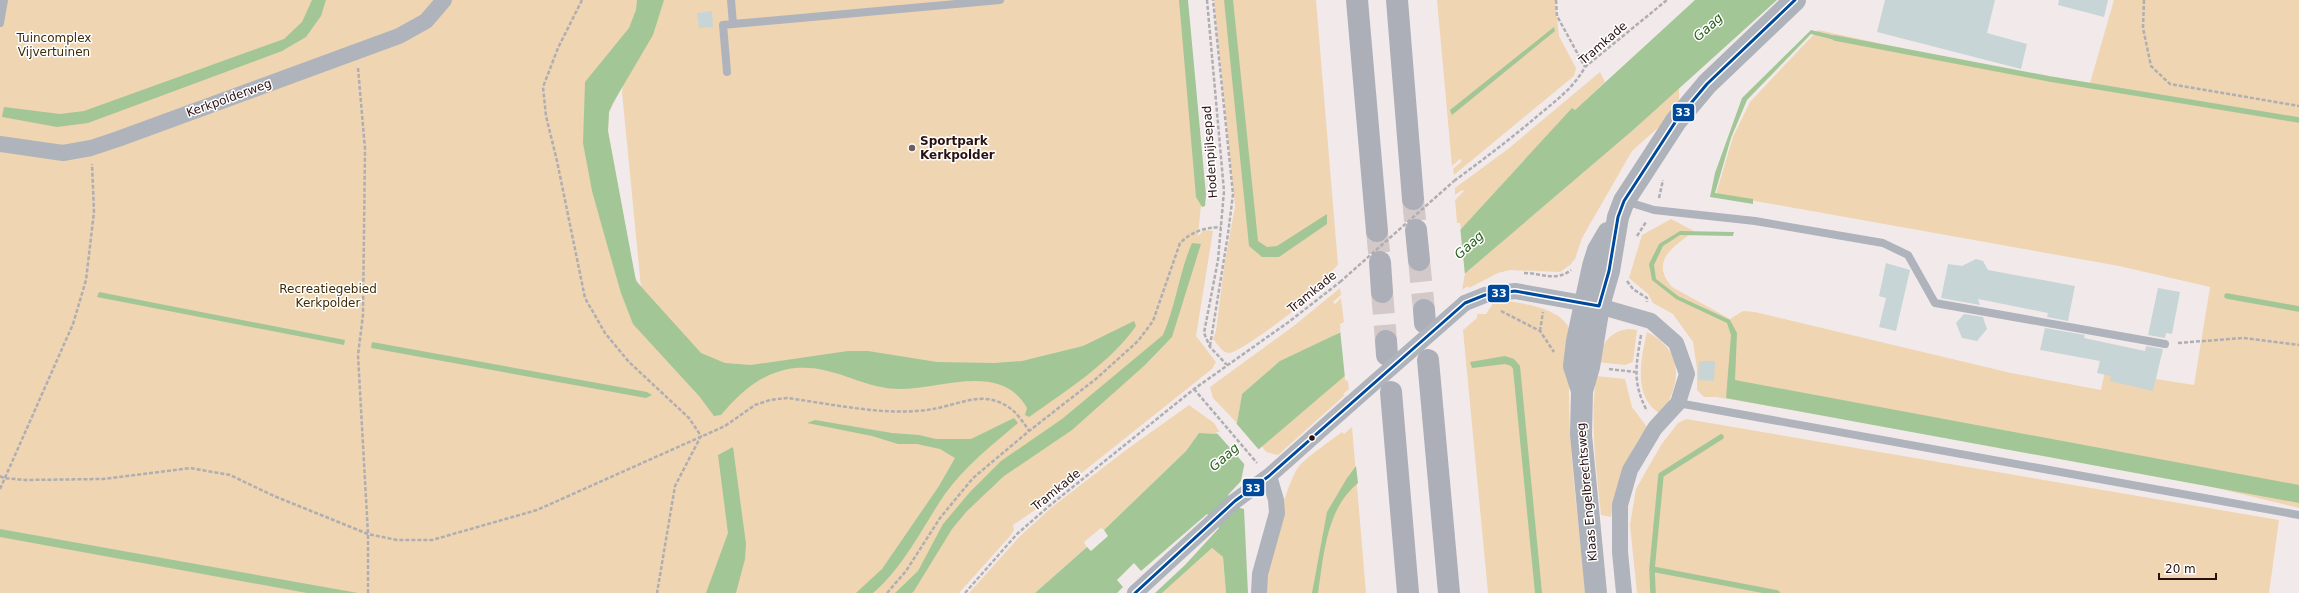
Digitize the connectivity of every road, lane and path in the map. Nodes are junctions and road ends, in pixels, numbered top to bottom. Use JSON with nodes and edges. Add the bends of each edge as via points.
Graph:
{"nodes":[{"id":1,"x":4,"y":0,"type":"edge"},
{"id":2,"x":444,"y":0,"type":"edge"},
{"id":3,"x":582,"y":0,"type":"edge"},
{"id":4,"x":731,"y":0,"type":"edge"},
{"id":5,"x":1000,"y":0,"type":"edge"},
{"id":6,"x":1207,"y":0,"type":"edge"},
{"id":7,"x":1213,"y":0,"type":"edge"},
{"id":8,"x":1357,"y":0,"type":"edge"},
{"id":9,"x":1397,"y":0,"type":"edge"},
{"id":10,"x":1556,"y":0,"type":"edge"},
{"id":11,"x":1667,"y":0,"type":"edge"},
{"id":12,"x":1795,"y":0,"type":"edge"},
{"id":13,"x":2144,"y":0,"type":"edge"},
{"id":14,"x":0,"y":23,"type":"edge"},
{"id":15,"x":733,"y":24,"type":"junction"},
{"id":16,"x":355,"y":52,"type":"junction"},
{"id":17,"x":1585,"y":67,"type":"junction"},
{"id":18,"x":727,"y":72,"type":"dead end"},
{"id":19,"x":2299,"y":106,"type":"edge"},
{"id":20,"x":0,"y":144,"type":"edge"},
{"id":21,"x":91,"y":148,"type":"junction"},
{"id":22,"x":1413,"y":199,"type":"tunnel mouth"},
{"id":23,"x":1621,"y":209,"type":"junction"},
{"id":24,"x":1221,"y":227,"type":"junction"},
{"id":25,"x":1416,"y":230,"type":"tunnel mouth"},
{"id":26,"x":1377,"y":231,"type":"tunnel mouth"},
{"id":27,"x":1419,"y":260,"type":"tunnel mouth"},
{"id":28,"x":1380,"y":262,"type":"tunnel mouth"},
{"id":29,"x":1574,"y":266,"type":"dead end"},
{"id":30,"x":1518,"y":274,"type":"dead end"},
{"id":31,"x":1382,"y":292,"type":"tunnel mouth"},
{"id":32,"x":1470,"y":300,"type":"junction"},
{"id":33,"x":1592,"y":305,"type":"junction"},
{"id":34,"x":2165,"y":344,"type":"joint"},
{"id":35,"x":2299,"y":345,"type":"edge"},
{"id":36,"x":1210,"y":347,"type":"junction"},
{"id":37,"x":1428,"y":360,"type":"dead end"},
{"id":38,"x":1227,"y":366,"type":"junction"},
{"id":39,"x":1582,"y":366,"type":"junction"},
{"id":40,"x":1194,"y":389,"type":"junction"},
{"id":41,"x":1391,"y":392,"type":"dead end"},
{"id":42,"x":1678,"y":403,"type":"junction"},
{"id":43,"x":1655,"y":428,"type":"junction"},
{"id":44,"x":1029,"y":430,"type":"junction"},
{"id":45,"x":701,"y":436,"type":"junction"},
{"id":46,"x":1256,"y":462,"type":"dead end"},
{"id":47,"x":0,"y":476,"type":"edge"},
{"id":48,"x":1268,"y":476,"type":"junction"},
{"id":49,"x":4,"y":478,"type":"junction"},
{"id":50,"x":0,"y":489,"type":"edge"},
{"id":51,"x":2299,"y":515,"type":"edge"},
{"id":52,"x":368,"y":534,"type":"junction"},
{"id":53,"x":368,"y":593,"type":"edge"},
{"id":54,"x":657,"y":593,"type":"edge"},
{"id":55,"x":887,"y":593,"type":"edge"},
{"id":56,"x":965,"y":593,"type":"edge"},
{"id":57,"x":1135,"y":593,"type":"edge"},
{"id":58,"x":1259,"y":593,"type":"edge"},
{"id":59,"x":1408,"y":593,"type":"edge"},
{"id":60,"x":1449,"y":593,"type":"edge"},
{"id":61,"x":1596,"y":593,"type":"edge"},
{"id":62,"x":1624,"y":593,"type":"edge"}],
"edges":[{"from":1,"to":14,"type":"lane"},
{"from":2,"to":16,"type":"street","name":"Kerkpolderweg","via":[[426,21],[399,36]]},
{"from":3,"to":45,"type":"path","via":[[542,87],[585,298],[610,339],[629,362],[689,418]]},
{"from":4,"to":15,"type":"lane"},
{"from":5,"to":15,"type":"lane"},
{"from":6,"to":24,"type":"path","name":"Hodenpijlsepad","via":[[1224,191]]},
{"from":7,"to":36,"type":"path","via":[[1233,194]]},
{"from":8,"to":26,"type":"highway"},
{"from":9,"to":22,"type":"highway"},
{"from":10,"to":17,"type":"path","via":[[1557,16]]},
{"from":11,"to":17,"type":"path","name":"Tramkade"},
{"from":12,"to":23,"type":"main road","via":[[1707,84],[1676,121]]},
{"from":13,"to":19,"type":"path","via":[[2143,28],[2151,66],[2170,84]]},
{"from":15,"to":18,"type":"lane","via":[[723,25]]},
{"from":16,"to":21,"type":"street","name":"Kerkpolderweg"},
{"from":16,"to":52,"type":"path","via":[[361,80],[365,149],[363,315],[358,355]]},
{"from":17,"to":38,"type":"path","name":"Tramkade","bridge":true,"via":[[1577,82],[1454,181],[1340,282]]},
{"from":20,"to":21,"type":"street","name":"Kerkpolderweg","via":[[62,153]]},
{"from":21,"to":49,"type":"path","via":[[94,212],[86,280],[73,324]]},
{"from":23,"to":33,"type":"main road","name":"Klaas Engelbrechtsweg","via":[[1609,271]]},
{"from":23,"to":34,"type":"lane","via":[[1755,221],[1883,244],[1908,254],[1934,303]]},
{"from":24,"to":36,"type":"path","name":"Hodenpijlsepad","via":[[1214,286],[1204,333]]},
{"from":24,"to":44,"type":"path","via":[[1202,228],[1180,243],[1153,321],[1138,341],[1098,378]]},
{"from":25,"to":27,"type":"highway"},
{"from":28,"to":31,"type":"highway"},
{"from":29,"to":30,"type":"path","via":[[1565,274],[1554,277]]},
{"from":32,"to":33,"type":"street","via":[[1499,292],[1515,291]]},
{"from":32,"to":39,"type":"path","via":[[1540,331],[1561,362]]},
{"from":32,"to":48,"type":"street","bridge":true},
{"from":33,"to":39,"type":"main road","name":"Klaas Engelbrechtsweg"},
{"from":33,"to":42,"type":"street","via":[[1651,321],[1676,343],[1688,374]]},
{"from":34,"to":35,"type":"path","via":[[2243,338]]},
{"from":36,"to":38,"type":"path","name":"Hodenpijlsepad"},
{"from":37,"to":60,"type":"highway"},
{"from":38,"to":40,"type":"path","name":"Tramkade"},
{"from":39,"to":43,"type":"path","via":[[1635,372],[1638,393]]},
{"from":39,"to":61,"type":"main road","name":"Klaas Engelbrechtsweg","via":[[1581,435]]},
{"from":40,"to":46,"type":"path"},
{"from":40,"to":56,"type":"path","name":"Tramkade","via":[[1017,534]]},
{"from":41,"to":59,"type":"highway"},
{"from":42,"to":43,"type":"street"},
{"from":42,"to":51,"type":"lane"},
{"from":43,"to":62,"type":"street","via":[[1630,470],[1620,505],[1620,552]]},
{"from":44,"to":45,"type":"path","via":[[1016,411],[996,400],[974,400],[904,413],[787,398],[755,405],[725,426]]},
{"from":44,"to":55,"type":"path","via":[[973,478],[940,518],[906,572]]},
{"from":45,"to":52,"type":"path","via":[[537,510],[432,540],[397,540]]},
{"from":45,"to":54,"type":"path","via":[[675,486]]},
{"from":47,"to":49,"type":"path"},
{"from":48,"to":57,"type":"street","via":[[1235,501]]},
{"from":48,"to":58,"type":"street","via":[[1276,500],[1277,513],[1260,574]]},
{"from":49,"to":50,"type":"path"},
{"from":49,"to":52,"type":"path","via":[[103,479],[190,468],[230,475],[274,496]]},
{"from":52,"to":53,"type":"path"}]}
